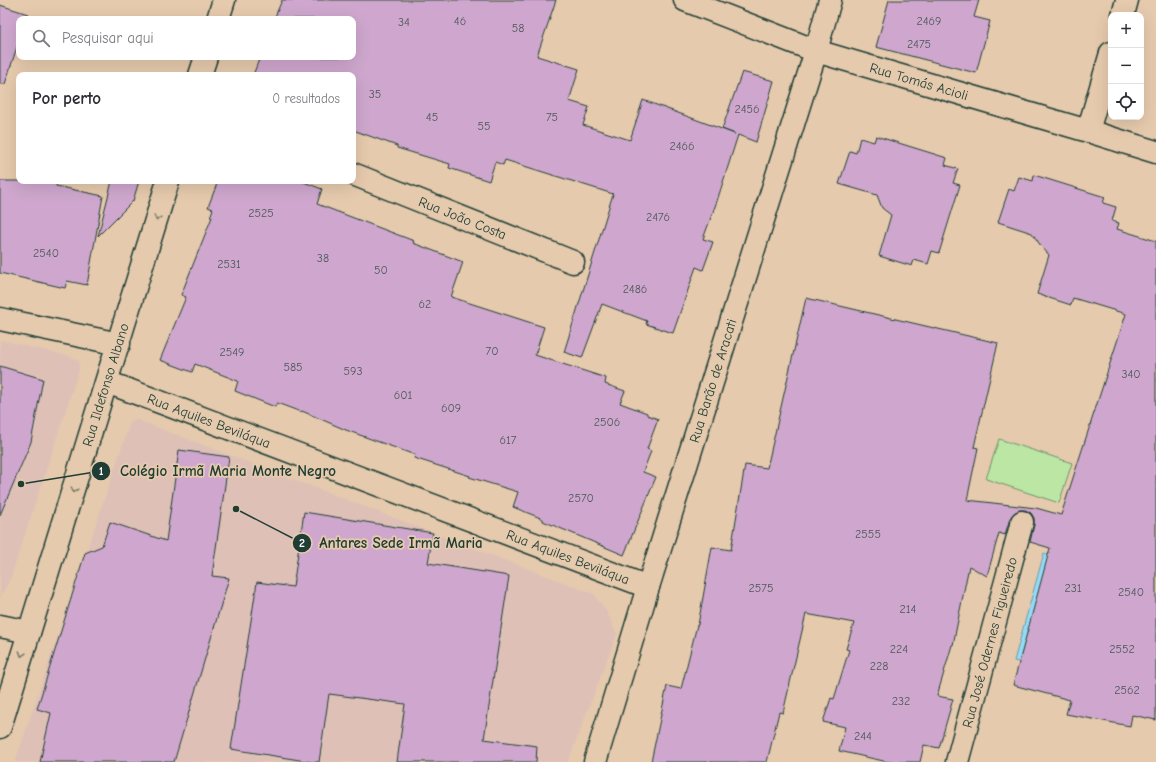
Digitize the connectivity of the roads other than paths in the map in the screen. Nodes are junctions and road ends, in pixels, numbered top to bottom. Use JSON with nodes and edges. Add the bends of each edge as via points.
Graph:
{"nodes":[{"id":1,"x":685,"y":0,"type":"edge"},
{"id":2,"x":830,"y":0,"type":"edge"},
{"id":3,"x":1127,"y":0,"type":"edge"},
{"id":4,"x":1124,"y":12,"type":"edge"},
{"id":5,"x":816,"y":51,"type":"junction"},
{"id":6,"x":205,"y":60,"type":"edge"},
{"id":7,"x":1108,"y":63,"type":"edge"},
{"id":8,"x":201,"y":72,"type":"edge"},
{"id":9,"x":1088,"y":131,"type":"junction"},
{"id":10,"x":1156,"y":152,"type":"edge"},
{"id":11,"x":356,"y":175,"type":"edge"},
{"id":12,"x":167,"y":184,"type":"edge"},
{"id":13,"x":573,"y":262,"type":"dead end"},
{"id":14,"x":0,"y":319,"type":"edge"},
{"id":15,"x":119,"y":344,"type":"junction"},
{"id":16,"x":107,"y":382,"type":"junction"},
{"id":17,"x":1022,"y":522,"type":"dead end"},
{"id":18,"x":648,"y":587,"type":"junction"},
{"id":19,"x":0,"y":626,"type":"edge"},
{"id":20,"x":29,"y":632,"type":"junction"},
{"id":21,"x":0,"y":726,"type":"edge"},
{"id":22,"x":596,"y":762,"type":"edge"},
{"id":23,"x":957,"y":762,"type":"edge"}],
"edges":[{"from":1,"to":5,"type":"street","name":"Rua Tomás Acioli"},
{"from":2,"to":5,"type":"street","name":"Rua Barão de Aracati"},
{"from":3,"to":4,"type":"street"},
{"from":5,"to":9,"type":"street","name":"Rua Tomás Acioli"},
{"from":5,"to":18,"type":"street","name":"Rua Barão de Aracati"},
{"from":6,"to":8,"type":"street"},
{"from":7,"to":9,"type":"street"},
{"from":9,"to":10,"type":"street","name":"Rua Tomás Acioli"},
{"from":11,"to":13,"type":"street","name":"Rua João Costa"},
{"from":12,"to":15,"type":"street","name":"Rua Ildefonso Albano","one_way":true},
{"from":14,"to":15,"type":"street"},
{"from":15,"to":16,"type":"street","name":"Rua Ildefonso Albano"},
{"from":16,"to":18,"type":"street","name":"Rua Aquiles Beviláqua"},
{"from":16,"to":20,"type":"street","name":"Rua Ildefonso Albano","one_way":true},
{"from":17,"to":23,"type":"street","name":"Rua José Odernes Figueiredo"},
{"from":18,"to":22,"type":"street","name":"Rua Barão de Aracati"},
{"from":19,"to":20,"type":"street"},
{"from":20,"to":21,"type":"street","name":"Rua Ildefonso Albano","one_way":true}]}
